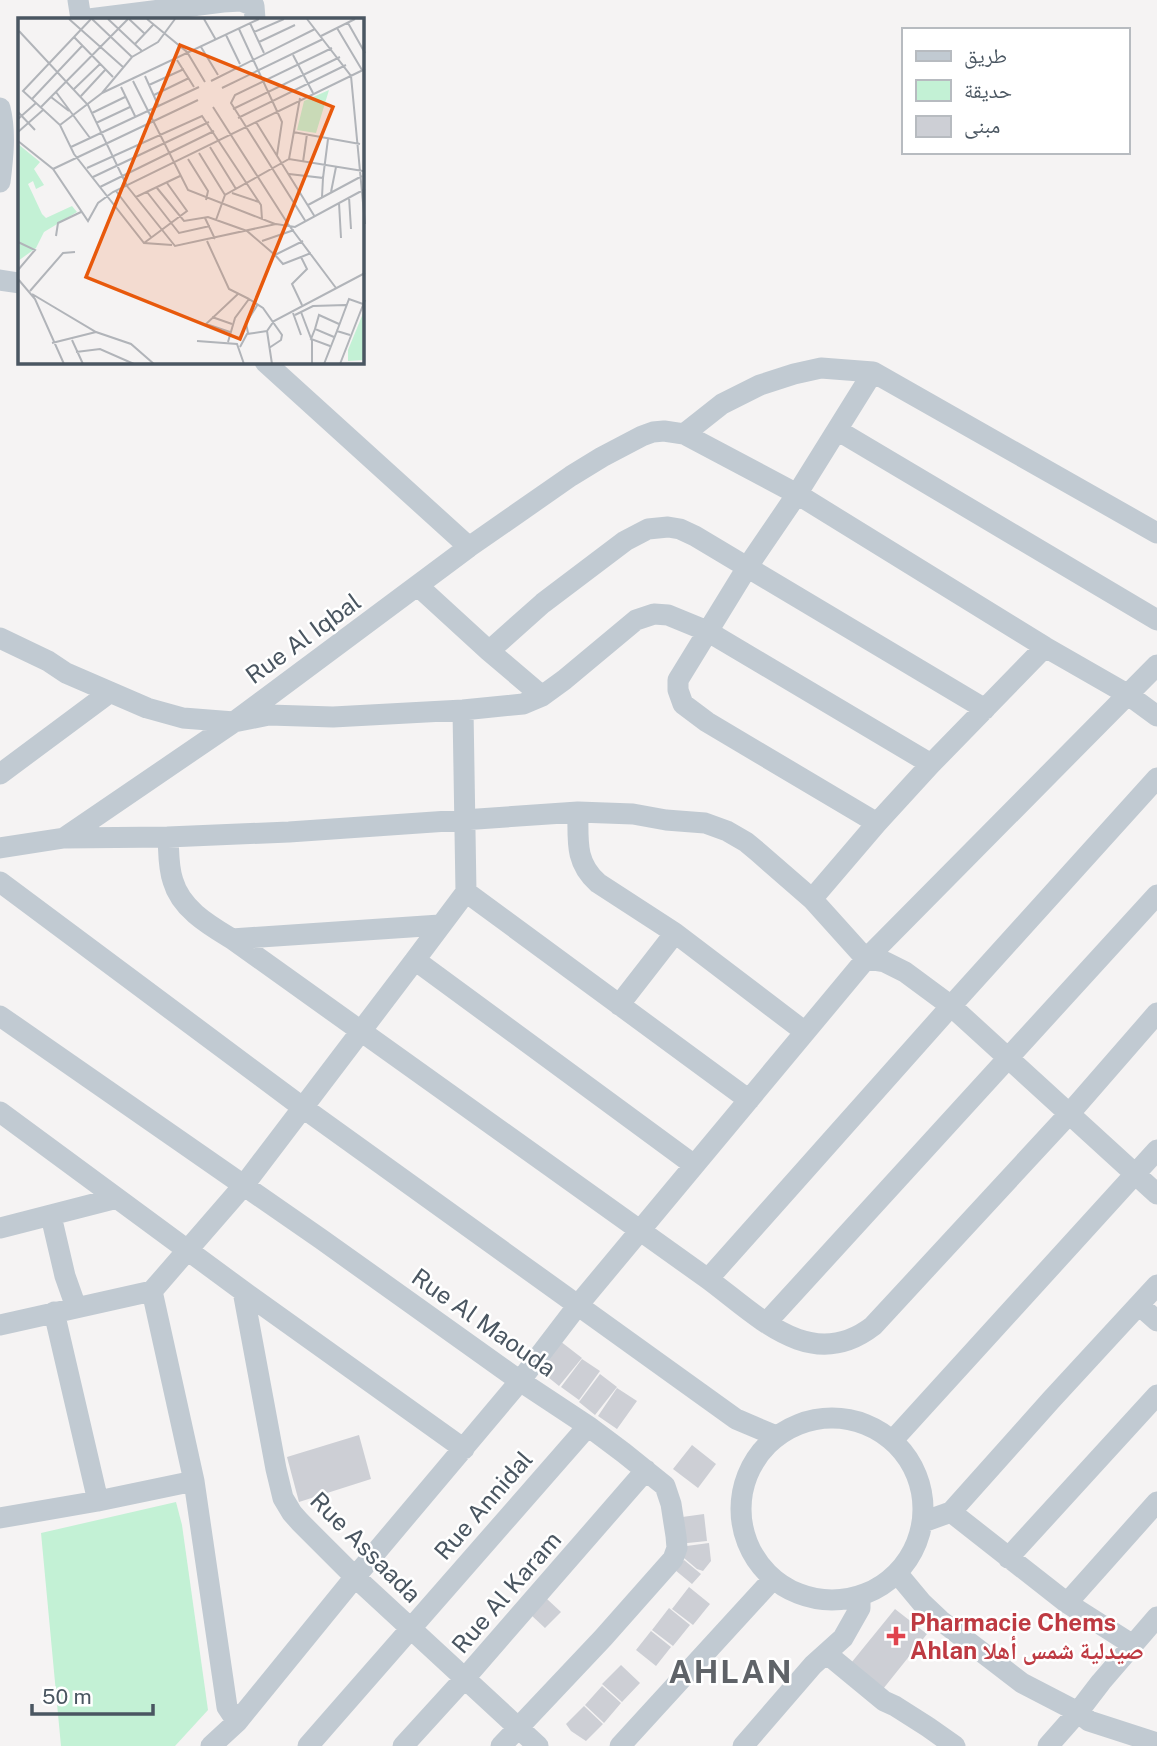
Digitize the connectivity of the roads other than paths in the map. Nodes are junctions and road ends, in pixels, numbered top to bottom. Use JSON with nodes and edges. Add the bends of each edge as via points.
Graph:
{"nodes":[{"id":1,"x":78,"y":0,"type":"edge"},
{"id":2,"x":81,"y":18,"type":"edge"},
{"id":3,"x":97,"y":18,"type":"edge"},
{"id":4,"x":255,"y":18,"type":"edge"},
{"id":5,"x":0,"y":108,"type":"edge"},
{"id":6,"x":0,"y":182,"type":"edge"},
{"id":7,"x":0,"y":279,"type":"edge"},
{"id":8,"x":18,"y":283,"type":"edge"},
{"id":9,"x":267,"y":364,"type":"edge"},
{"id":10,"x":873,"y":372,"type":"junction"},
{"id":11,"x":837,"y":430,"type":"junction"},
{"id":12,"x":684,"y":434,"type":"junction"},
{"id":13,"x":797,"y":494,"type":"junction"},
{"id":14,"x":1157,"y":533,"type":"edge"},
{"id":15,"x":469,"y":547,"type":"junction"},
{"id":16,"x":748,"y":566,"type":"junction"},
{"id":17,"x":418,"y":586,"type":"junction"},
{"id":18,"x":1157,"y":620,"type":"edge"},
{"id":19,"x":707,"y":631,"type":"junction"},
{"id":20,"x":0,"y":638,"type":"edge"},
{"id":21,"x":1045,"y":647,"type":"junction"},
{"id":22,"x":489,"y":651,"type":"junction"},
{"id":23,"x":1157,"y":665,"type":"edge"},
{"id":24,"x":108,"y":693,"type":"junction"},
{"id":25,"x":1128,"y":694,"type":"junction"},
{"id":26,"x":542,"y":696,"type":"junction"},
{"id":27,"x":985,"y":709,"type":"junction"},
{"id":28,"x":463,"y":710,"type":"junction"},
{"id":29,"x":1157,"y":716,"type":"edge"},
{"id":30,"x":234,"y":722,"type":"junction"},
{"id":31,"x":931,"y":764,"type":"junction"},
{"id":32,"x":0,"y":774,"type":"edge"},
{"id":33,"x":1157,"y":778,"type":"edge"},
{"id":34,"x":578,"y":812,"type":"junction"},
{"id":35,"x":465,"y":820,"type":"junction"},
{"id":36,"x":877,"y":823,"type":"junction"},
{"id":37,"x":168,"y":837,"type":"junction"},
{"id":38,"x":64,"y":838,"type":"junction"},
{"id":39,"x":0,"y":848,"type":"edge"},
{"id":40,"x":0,"y":882,"type":"edge"},
{"id":41,"x":466,"y":892,"type":"junction"},
{"id":42,"x":1157,"y":895,"type":"edge"},
{"id":43,"x":812,"y":899,"type":"junction"},
{"id":44,"x":440,"y":925,"type":"junction"},
{"id":45,"x":675,"y":933,"type":"junction"},
{"id":46,"x":232,"y":939,"type":"junction"},
{"id":47,"x":866,"y":959,"type":"junction"},
{"id":48,"x":415,"y":960,"type":"junction"},
{"id":49,"x":619,"y":1005,"type":"junction"},
{"id":50,"x":951,"y":1006,"type":"junction"},
{"id":51,"x":1157,"y":1013,"type":"edge"},
{"id":52,"x":0,"y":1016,"type":"edge"},
{"id":53,"x":360,"y":1031,"type":"junction"},
{"id":54,"x":805,"y":1032,"type":"junction"},
{"id":55,"x":1008,"y":1059,"type":"junction"},
{"id":56,"x":749,"y":1100,"type":"junction"},
{"id":57,"x":302,"y":1107,"type":"junction"},
{"id":58,"x":0,"y":1112,"type":"edge"},
{"id":59,"x":1069,"y":1114,"type":"junction"},
{"id":60,"x":1157,"y":1150,"type":"edge"},
{"id":61,"x":694,"y":1165,"type":"junction"},
{"id":62,"x":1135,"y":1175,"type":"junction"},
{"id":63,"x":243,"y":1185,"type":"junction"},
{"id":64,"x":1157,"y":1194,"type":"edge"},
{"id":65,"x":117,"y":1198,"type":"junction"},
{"id":66,"x":51,"y":1216,"type":"junction"},
{"id":67,"x":0,"y":1228,"type":"edge"},
{"id":68,"x":640,"y":1231,"type":"junction"},
{"id":69,"x":188,"y":1251,"type":"junction"},
{"id":70,"x":708,"y":1279,"type":"junction"},
{"id":71,"x":1157,"y":1286,"type":"edge"},
{"id":72,"x":152,"y":1291,"type":"junction"},
{"id":73,"x":243,"y":1291,"type":"junction"},
{"id":74,"x":578,"y":1305,"type":"junction"},
{"id":75,"x":1139,"y":1305,"type":"junction"},
{"id":76,"x":76,"y":1307,"type":"junction"},
{"id":77,"x":54,"y":1312,"type":"junction"},
{"id":78,"x":1157,"y":1321,"type":"edge"},
{"id":79,"x":766,"y":1323,"type":"junction"},
{"id":80,"x":0,"y":1325,"type":"edge"},
{"id":81,"x":520,"y":1381,"type":"junction"},
{"id":82,"x":1157,"y":1395,"type":"edge"},
{"id":83,"x":736,"y":1419,"type":"junction"},
{"id":84,"x":588,"y":1426,"type":"junction"},
{"id":85,"x":776,"y":1436,"type":"junction"},
{"id":86,"x":892,"y":1440,"type":"junction"},
{"id":87,"x":464,"y":1449,"type":"junction"},
{"id":88,"x":755,"y":1460,"type":"junction"},
{"id":89,"x":646,"y":1470,"type":"junction"},
{"id":90,"x":194,"y":1481,"type":"junction"},
{"id":91,"x":98,"y":1501,"type":"junction"},
{"id":92,"x":1157,"y":1502,"type":"edge"},
{"id":93,"x":951,"y":1513,"type":"junction"},
{"id":94,"x":0,"y":1518,"type":"edge"},
{"id":95,"x":923,"y":1522,"type":"junction"},
{"id":96,"x":1008,"y":1558,"type":"junction"},
{"id":97,"x":897,"y":1573,"type":"junction"},
{"id":98,"x":355,"y":1577,"type":"junction"},
{"id":99,"x":773,"y":1579,"type":"junction"},
{"id":100,"x":869,"y":1592,"type":"junction"},
{"id":101,"x":922,"y":1603,"type":"junction"},
{"id":102,"x":1067,"y":1603,"type":"junction"},
{"id":103,"x":1157,"y":1617,"type":"edge"},
{"id":104,"x":410,"y":1629,"type":"junction"},
{"id":105,"x":1133,"y":1644,"type":"junction"},
{"id":106,"x":827,"y":1654,"type":"junction"},
{"id":107,"x":465,"y":1678,"type":"junction"},
{"id":108,"x":1079,"y":1712,"type":"junction"},
{"id":109,"x":237,"y":1722,"type":"junction"},
{"id":110,"x":518,"y":1728,"type":"junction"},
{"id":111,"x":1157,"y":1743,"type":"edge"},
{"id":112,"x":211,"y":1746,"type":"edge"},
{"id":113,"x":308,"y":1746,"type":"edge"},
{"id":114,"x":403,"y":1746,"type":"edge"},
{"id":115,"x":501,"y":1746,"type":"edge"},
{"id":116,"x":538,"y":1746,"type":"edge"},
{"id":117,"x":620,"y":1746,"type":"edge"},
{"id":118,"x":743,"y":1746,"type":"edge"},
{"id":119,"x":955,"y":1746,"type":"edge"},
{"id":120,"x":1048,"y":1746,"type":"edge"}],
"edges":[{"from":1,"to":2,"type":"street"},
{"from":3,"to":4,"type":"street","via":[[241,1],[254,6]]},
{"from":5,"to":6,"type":"street"},
{"from":7,"to":8,"type":"street"},
{"from":9,"to":15,"type":"street"},
{"from":10,"to":11,"type":"street"},
{"from":10,"to":12,"type":"street","via":[[821,368],[760,385],[722,404]]},
{"from":10,"to":14,"type":"street"},
{"from":11,"to":13,"type":"street"},
{"from":11,"to":18,"type":"street"},
{"from":12,"to":13,"type":"street"},
{"from":12,"to":15,"type":"street","name":"Rue Al Iqbal","via":[[653,432],[627,443]]},
{"from":13,"to":16,"type":"street"},
{"from":13,"to":21,"type":"street"},
{"from":15,"to":17,"type":"street","name":"Rue Al Iqbal"},
{"from":16,"to":19,"type":"street"},
{"from":16,"to":22,"type":"street","via":[[680,529],[648,529],[543,603]]},
{"from":16,"to":27,"type":"street"},
{"from":17,"to":22,"type":"street"},
{"from":17,"to":30,"type":"street","name":"Rue Al Iqbal"},
{"from":19,"to":26,"type":"street","via":[[667,615],[636,620]]},
{"from":19,"to":31,"type":"street"},
{"from":19,"to":36,"type":"street","via":[[678,680],[684,704]]},
{"from":20,"to":24,"type":"street"},
{"from":21,"to":25,"type":"street"},
{"from":21,"to":27,"type":"street"},
{"from":22,"to":26,"type":"street"},
{"from":23,"to":25,"type":"street"},
{"from":24,"to":30,"type":"street","via":[[183,718]]},
{"from":24,"to":32,"type":"street"},
{"from":25,"to":29,"type":"street"},
{"from":25,"to":47,"type":"street"},
{"from":26,"to":28,"type":"street","via":[[523,704]]},
{"from":27,"to":31,"type":"street"},
{"from":28,"to":30,"type":"street","via":[[333,717],[269,715]]},
{"from":28,"to":35,"type":"street"},
{"from":30,"to":38,"type":"street","name":"Rue Al Iqbal"},
{"from":31,"to":36,"type":"street"},
{"from":33,"to":50,"type":"street"},
{"from":34,"to":35,"type":"street"},
{"from":34,"to":43,"type":"street","via":[[705,823],[727,831]]},
{"from":34,"to":45,"type":"street","via":[[580,857],[590,876]]},
{"from":35,"to":37,"type":"street"},
{"from":35,"to":41,"type":"street"},
{"from":36,"to":43,"type":"street"},
{"from":37,"to":38,"type":"street"},
{"from":37,"to":46,"type":"street","via":[[172,879],[181,898]]},
{"from":38,"to":39,"type":"street","name":"Rue Al Iqbal"},
{"from":40,"to":57,"type":"street"},
{"from":41,"to":44,"type":"street"},
{"from":41,"to":49,"type":"street"},
{"from":42,"to":55,"type":"street"},
{"from":43,"to":47,"type":"street"},
{"from":44,"to":46,"type":"street"},
{"from":44,"to":48,"type":"street"},
{"from":45,"to":49,"type":"street"},
{"from":45,"to":54,"type":"street"},
{"from":46,"to":53,"type":"street"},
{"from":47,"to":50,"type":"street","via":[[905,972]]},
{"from":47,"to":54,"type":"street"},
{"from":48,"to":53,"type":"street"},
{"from":48,"to":61,"type":"street"},
{"from":49,"to":56,"type":"street"},
{"from":50,"to":55,"type":"street"},
{"from":50,"to":70,"type":"street"},
{"from":51,"to":59,"type":"street"},
{"from":52,"to":63,"type":"street","name":"Rue Al Maouda"},
{"from":53,"to":57,"type":"street"},
{"from":53,"to":68,"type":"street"},
{"from":54,"to":56,"type":"street"},
{"from":55,"to":59,"type":"street"},
{"from":55,"to":79,"type":"street"},
{"from":56,"to":61,"type":"street"},
{"from":57,"to":63,"type":"street"},
{"from":57,"to":74,"type":"street"},
{"from":58,"to":65,"type":"street"},
{"from":59,"to":62,"type":"street"},
{"from":59,"to":79,"type":"street","via":[[864,1333],[817,1345],[795,1340]]},
{"from":60,"to":62,"type":"street"},
{"from":61,"to":68,"type":"street"},
{"from":62,"to":64,"type":"street"},
{"from":62,"to":86,"type":"street"},
{"from":63,"to":69,"type":"street"},
{"from":63,"to":81,"type":"street","name":"Rue Al Maouda"},
{"from":65,"to":66,"type":"street"},
{"from":65,"to":69,"type":"street"},
{"from":66,"to":67,"type":"street"},
{"from":66,"to":76,"type":"street"},
{"from":68,"to":70,"type":"street"},
{"from":68,"to":74,"type":"street"},
{"from":69,"to":72,"type":"street"},
{"from":69,"to":73,"type":"street"},
{"from":70,"to":79,"type":"street"},
{"from":71,"to":75,"type":"street"},
{"from":72,"to":76,"type":"street"},
{"from":72,"to":90,"type":"street"},
{"from":73,"to":87,"type":"street"},
{"from":73,"to":98,"type":"street","name":"Rue Assaada","via":[[284,1498],[292,1513]]},
{"from":74,"to":81,"type":"street"},
{"from":74,"to":83,"type":"street"},
{"from":75,"to":78,"type":"street"},
{"from":75,"to":93,"type":"street"},
{"from":76,"to":77,"type":"street"},
{"from":77,"to":80,"type":"street"},
{"from":77,"to":91,"type":"street"},
{"from":81,"to":84,"type":"street","name":"Rue Al Maouda"},
{"from":81,"to":87,"type":"street"},
{"from":82,"to":96,"type":"street"},
{"from":83,"to":85,"type":"street"},
{"from":83,"to":88,"type":"street"},
{"from":84,"to":89,"type":"street","name":"Rue Al Maouda"},
{"from":84,"to":104,"type":"street","name":"Rue Annidal"},
{"from":85,"to":86,"type":"street","via":[[823,1418],[872,1426]]},
{"from":85,"to":88,"type":"street"},
{"from":86,"to":95,"type":"street","via":[[919,1477]]},
{"from":87,"to":98,"type":"street"},
{"from":88,"to":99,"type":"street","via":[[741,1495],[743,1532],[760,1566]]},
{"from":89,"to":107,"type":"street","name":"Rue Al Karam"},
{"from":89,"to":110,"type":"street","name":"Rue Al Maouda","via":[[665,1486],[671,1504],[677,1548],[673,1559]]},
{"from":90,"to":91,"type":"street"},
{"from":90,"to":109,"type":"street","via":[[227,1707]]},
{"from":91,"to":94,"type":"street"},
{"from":92,"to":102,"type":"street"},
{"from":93,"to":95,"type":"street"},
{"from":93,"to":96,"type":"street"},
{"from":95,"to":97,"type":"street","via":[[914,1550]]},
{"from":96,"to":102,"type":"street"},
{"from":97,"to":100,"type":"street"},
{"from":97,"to":101,"type":"street"},
{"from":98,"to":104,"type":"street","name":"Rue Assaada"},
{"from":98,"to":109,"type":"street"},
{"from":99,"to":100,"type":"street","via":[[814,1599],[838,1601]]},
{"from":99,"to":117,"type":"street"},
{"from":100,"to":101,"type":"street"},
{"from":100,"to":106,"type":"street","via":[[843,1637]]},
{"from":101,"to":108,"type":"street","via":[[1022,1683]]},
{"from":102,"to":105,"type":"street"},
{"from":103,"to":105,"type":"street"},
{"from":104,"to":107,"type":"street","name":"Rue Assaada"},
{"from":104,"to":113,"type":"street","name":"Rue Annidal"},
{"from":105,"to":108,"type":"street"},
{"from":106,"to":118,"type":"street"},
{"from":106,"to":119,"type":"street","via":[[884,1700]]},
{"from":107,"to":110,"type":"street","name":"Rue Assaada"},
{"from":107,"to":114,"type":"street","name":"Rue Al Karam"},
{"from":108,"to":111,"type":"street","via":[[1089,1721]]},
{"from":108,"to":120,"type":"street"},
{"from":109,"to":112,"type":"street"},
{"from":110,"to":115,"type":"street","name":"Rue Al Maouda"},
{"from":110,"to":116,"type":"street","name":"Rue Assaada"}]}
